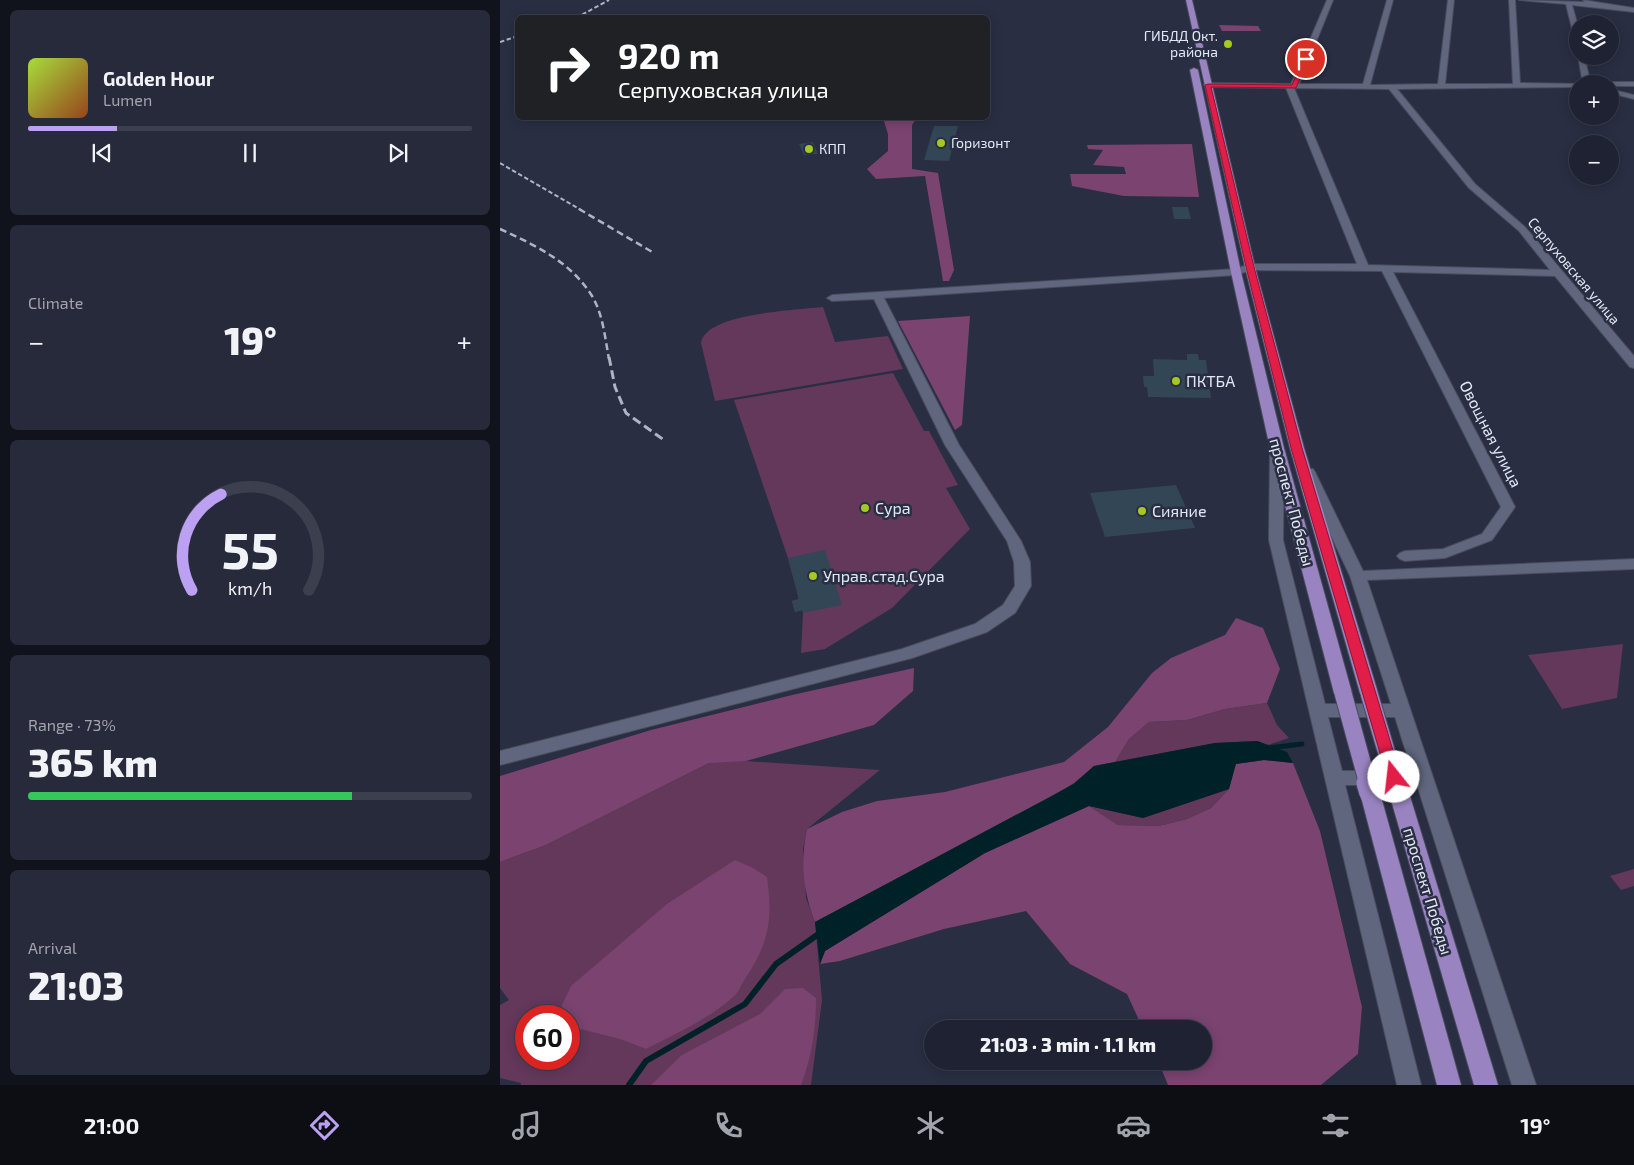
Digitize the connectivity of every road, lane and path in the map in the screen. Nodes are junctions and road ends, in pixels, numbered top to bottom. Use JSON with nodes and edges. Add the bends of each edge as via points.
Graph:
{"nodes":[{"id":1,"x":1180,"y":0,"type":"edge"},
{"id":2,"x":1189,"y":0,"type":"edge"},
{"id":3,"x":1330,"y":0,"type":"edge"},
{"id":4,"x":1390,"y":0,"type":"edge"},
{"id":5,"x":1451,"y":0,"type":"edge"},
{"id":6,"x":1512,"y":0,"type":"edge"},
{"id":7,"x":1522,"y":0,"type":"edge"},
{"id":8,"x":1585,"y":0,"type":"edge"},
{"id":9,"x":1569,"y":3,"type":"junction"},
{"id":10,"x":1595,"y":4,"type":"junction"},
{"id":11,"x":1634,"y":10,"type":"edge"},
{"id":12,"x":1572,"y":15,"type":"edge"},
{"id":13,"x":1619,"y":84,"type":"edge"},
{"id":14,"x":1634,"y":84,"type":"edge"},
{"id":15,"x":1208,"y":85,"type":"junction"},
{"id":16,"x":1569,"y":85,"type":"edge"},
{"id":17,"x":1292,"y":86,"type":"junction"},
{"id":18,"x":1441,"y":86,"type":"junction"},
{"id":19,"x":1517,"y":86,"type":"junction"},
{"id":20,"x":1366,"y":87,"type":"junction"},
{"id":21,"x":1390,"y":87,"type":"junction"},
{"id":22,"x":1619,"y":93,"type":"edge"},
{"id":23,"x":1634,"y":97,"type":"edge"},
{"id":24,"x":1250,"y":267,"type":"junction"},
{"id":25,"x":1364,"y":268,"type":"junction"},
{"id":26,"x":1386,"y":269,"type":"junction"},
{"id":27,"x":1236,"y":272,"type":"junction"},
{"id":28,"x":1559,"y":273,"type":"junction"},
{"id":29,"x":878,"y":296,"type":"junction"},
{"id":30,"x":832,"y":298,"type":"dead end"},
{"id":31,"x":1634,"y":364,"type":"edge"},
{"id":32,"x":1277,"y":448,"type":"junction"},
{"id":33,"x":1296,"y":448,"type":"junction"},
{"id":34,"x":1405,"y":556,"type":"dead end"},
{"id":35,"x":1634,"y":564,"type":"edge"},
{"id":36,"x":1358,"y":576,"type":"junction"},
{"id":37,"x":1317,"y":710,"type":"junction"},
{"id":38,"x":1402,"y":711,"type":"junction"},
{"id":39,"x":500,"y":758,"type":"edge"},
{"id":40,"x":1334,"y":778,"type":"junction"},
{"id":41,"x":1423,"y":778,"type":"junction"},
{"id":42,"x":1409,"y":1085,"type":"edge"},
{"id":43,"x":1449,"y":1085,"type":"edge"},
{"id":44,"x":1486,"y":1085,"type":"edge"},
{"id":45,"x":1524,"y":1085,"type":"edge"}],
"edges":[{"from":1,"to":27,"type":"main road","name":"проспект Победы"},
{"from":2,"to":15,"type":"main road","name":"проспект Победы"},
{"from":3,"to":17,"type":"street"},
{"from":4,"to":20,"type":"street"},
{"from":5,"to":18,"type":"street"},
{"from":6,"to":19,"type":"street"},
{"from":7,"to":9,"type":"street"},
{"from":8,"to":10,"type":"street"},
{"from":9,"to":10,"type":"street"},
{"from":9,"to":12,"type":"street"},
{"from":10,"to":11,"type":"street"},
{"from":13,"to":14,"type":"street"},
{"from":15,"to":17,"type":"street"},
{"from":15,"to":24,"type":"main road","name":"проспект Победы"},
{"from":16,"to":19,"type":"street"},
{"from":17,"to":20,"type":"street"},
{"from":17,"to":25,"type":"street"},
{"from":18,"to":19,"type":"street"},
{"from":18,"to":21,"type":"street"},
{"from":20,"to":21,"type":"street"},
{"from":21,"to":28,"type":"street","name":"Серпуховская улица","via":[[1472,186],[1522,229]]},
{"from":22,"to":23,"type":"street"},
{"from":24,"to":25,"type":"street"},
{"from":24,"to":27,"type":"street"},
{"from":24,"to":33,"type":"main road","name":"проспект Победы"},
{"from":25,"to":26,"type":"street"},
{"from":26,"to":28,"type":"street"},
{"from":26,"to":34,"type":"street","name":"Овощная улица","via":[[1508,507],[1487,537],[1445,554]]},
{"from":27,"to":29,"type":"street"},
{"from":27,"to":32,"type":"main road","name":"проспект Победы"},
{"from":28,"to":31,"type":"street","name":"Серпуховская улица"},
{"from":29,"to":30,"type":"street"},
{"from":29,"to":39,"type":"street","via":[[952,445],[1014,541],[1022,562],[1022,586],[1009,610],[981,628],[906,654]]},
{"from":32,"to":37,"type":"street","via":[[1276,540]]},
{"from":32,"to":43,"type":"main road","name":"проспект Победы","bridge":true},
{"from":33,"to":36,"type":"street"},
{"from":33,"to":44,"type":"main road","name":"проспект Победы","bridge":true},
{"from":35,"to":36,"type":"street"},
{"from":36,"to":38,"type":"street"},
{"from":37,"to":38,"type":"street"},
{"from":37,"to":40,"type":"street"},
{"from":38,"to":41,"type":"street"},
{"from":40,"to":41,"type":"street"},
{"from":40,"to":42,"type":"street"},
{"from":41,"to":45,"type":"street"}]}
